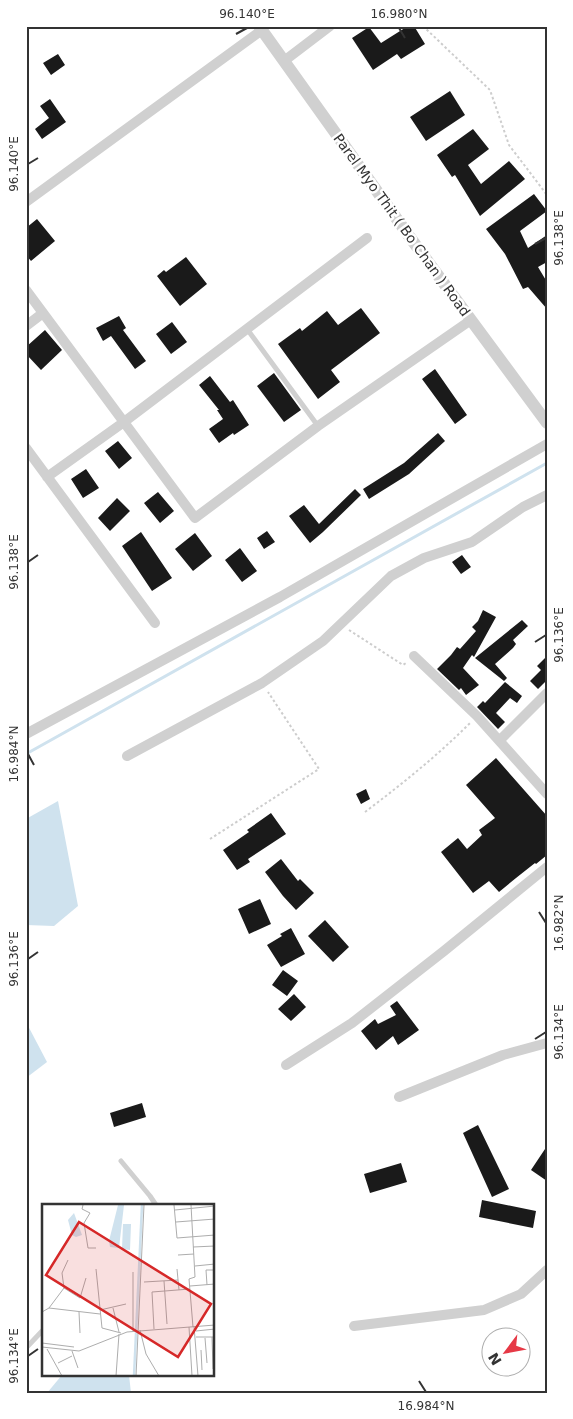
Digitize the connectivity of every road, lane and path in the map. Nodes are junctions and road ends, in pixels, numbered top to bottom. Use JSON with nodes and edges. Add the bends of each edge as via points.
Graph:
{"nodes":[{"id":1,"x":330,"y":26,"type":"edge"},
{"id":2,"x":423,"y":26,"type":"edge"},
{"id":3,"x":260,"y":28,"type":"edge"},
{"id":4,"x":284,"y":61,"type":"junction"},
{"id":5,"x":547,"y":195,"type":"edge"},
{"id":6,"x":26,"y":202,"type":"edge"},
{"id":7,"x":368,"y":238,"type":"dead end"},
{"id":8,"x":26,"y":290,"type":"edge"},
{"id":9,"x":43,"y":313,"type":"junction"},
{"id":10,"x":471,"y":320,"type":"junction"},
{"id":11,"x":26,"y":326,"type":"edge"},
{"id":12,"x":247,"y":329,"type":"junction"},
{"id":13,"x":124,"y":422,"type":"junction"},
{"id":14,"x":547,"y":423,"type":"edge"},
{"id":15,"x":318,"y":426,"type":"junction"},
{"id":16,"x":547,"y":444,"type":"edge"},
{"id":17,"x":26,"y":448,"type":"edge"},
{"id":18,"x":47,"y":477,"type":"junction"},
{"id":19,"x":547,"y":495,"type":"edge"},
{"id":20,"x":154,"y":623,"type":"dead end"},
{"id":21,"x":341,"y":625,"type":"junction"},
{"id":22,"x":414,"y":656,"type":"joint"},
{"id":23,"x":262,"y":683,"type":"junction"},
{"id":24,"x":547,"y":693,"type":"edge"},
{"id":25,"x":477,"y":716,"type":"junction"},
{"id":26,"x":26,"y":734,"type":"edge"},
{"id":27,"x":500,"y":740,"type":"junction"},
{"id":28,"x":127,"y":756,"type":"dead end"},
{"id":29,"x":547,"y":794,"type":"edge"},
{"id":30,"x":365,"y":812,"type":"dead end"},
{"id":31,"x":210,"y":839,"type":"dead end"},
{"id":32,"x":547,"y":867,"type":"edge"},
{"id":33,"x":547,"y":1043,"type":"edge"},
{"id":34,"x":286,"y":1065,"type":"dead end"},
{"id":35,"x":399,"y":1097,"type":"dead end"},
{"id":36,"x":122,"y":1161,"type":"dead end"},
{"id":37,"x":155,"y":1204,"type":"edge"},
{"id":38,"x":547,"y":1270,"type":"edge"},
{"id":39,"x":354,"y":1326,"type":"dead end"},
{"id":40,"x":42,"y":1331,"type":"edge"},
{"id":41,"x":26,"y":1348,"type":"edge"}],
"edges":[{"from":1,"to":4,"type":"street"},
{"from":2,"to":5,"type":"path","via":[[490,90],[509,145]]},
{"from":3,"to":4,"type":"street","name":"Parel Myo Thit ( Bo Chan ) Road"},
{"from":3,"to":6,"type":"street"},
{"from":4,"to":10,"type":"street","name":"Parel Myo Thit ( Bo Chan ) Road"},
{"from":7,"to":12,"type":"street"},
{"from":8,"to":9,"type":"street"},
{"from":9,"to":11,"type":"street"},
{"from":9,"to":13,"type":"street"},
{"from":10,"to":14,"type":"street","name":"Parel Myo Thit ( Bo Chan ) Road"},
{"from":10,"to":15,"type":"street"},
{"from":12,"to":13,"type":"street"},
{"from":12,"to":15,"type":"lane"},
{"from":13,"to":15,"type":"street","via":[[195,518]]},
{"from":13,"to":18,"type":"street"},
{"from":16,"to":26,"type":"street","via":[[280,597]]},
{"from":17,"to":18,"type":"street"},
{"from":18,"to":20,"type":"street"},
{"from":19,"to":21,"type":"street","via":[[523,507],[472,542],[424,558],[391,576]]},
{"from":21,"to":22,"type":"path","via":[[402,665]]},
{"from":21,"to":23,"type":"street"},
{"from":22,"to":25,"type":"street"},
{"from":23,"to":28,"type":"street"},
{"from":23,"to":31,"type":"path","via":[[319,769]]},
{"from":24,"to":27,"type":"street"},
{"from":25,"to":27,"type":"street"},
{"from":25,"to":30,"type":"path","via":[[442,751]]},
{"from":27,"to":29,"type":"street"},
{"from":32,"to":34,"type":"street","via":[[352,1023]]},
{"from":33,"to":35,"type":"street","via":[[503,1055]]},
{"from":36,"to":37,"type":"lane"},
{"from":38,"to":39,"type":"street","via":[[521,1294],[484,1310]]},
{"from":40,"to":41,"type":"lane"}]}
